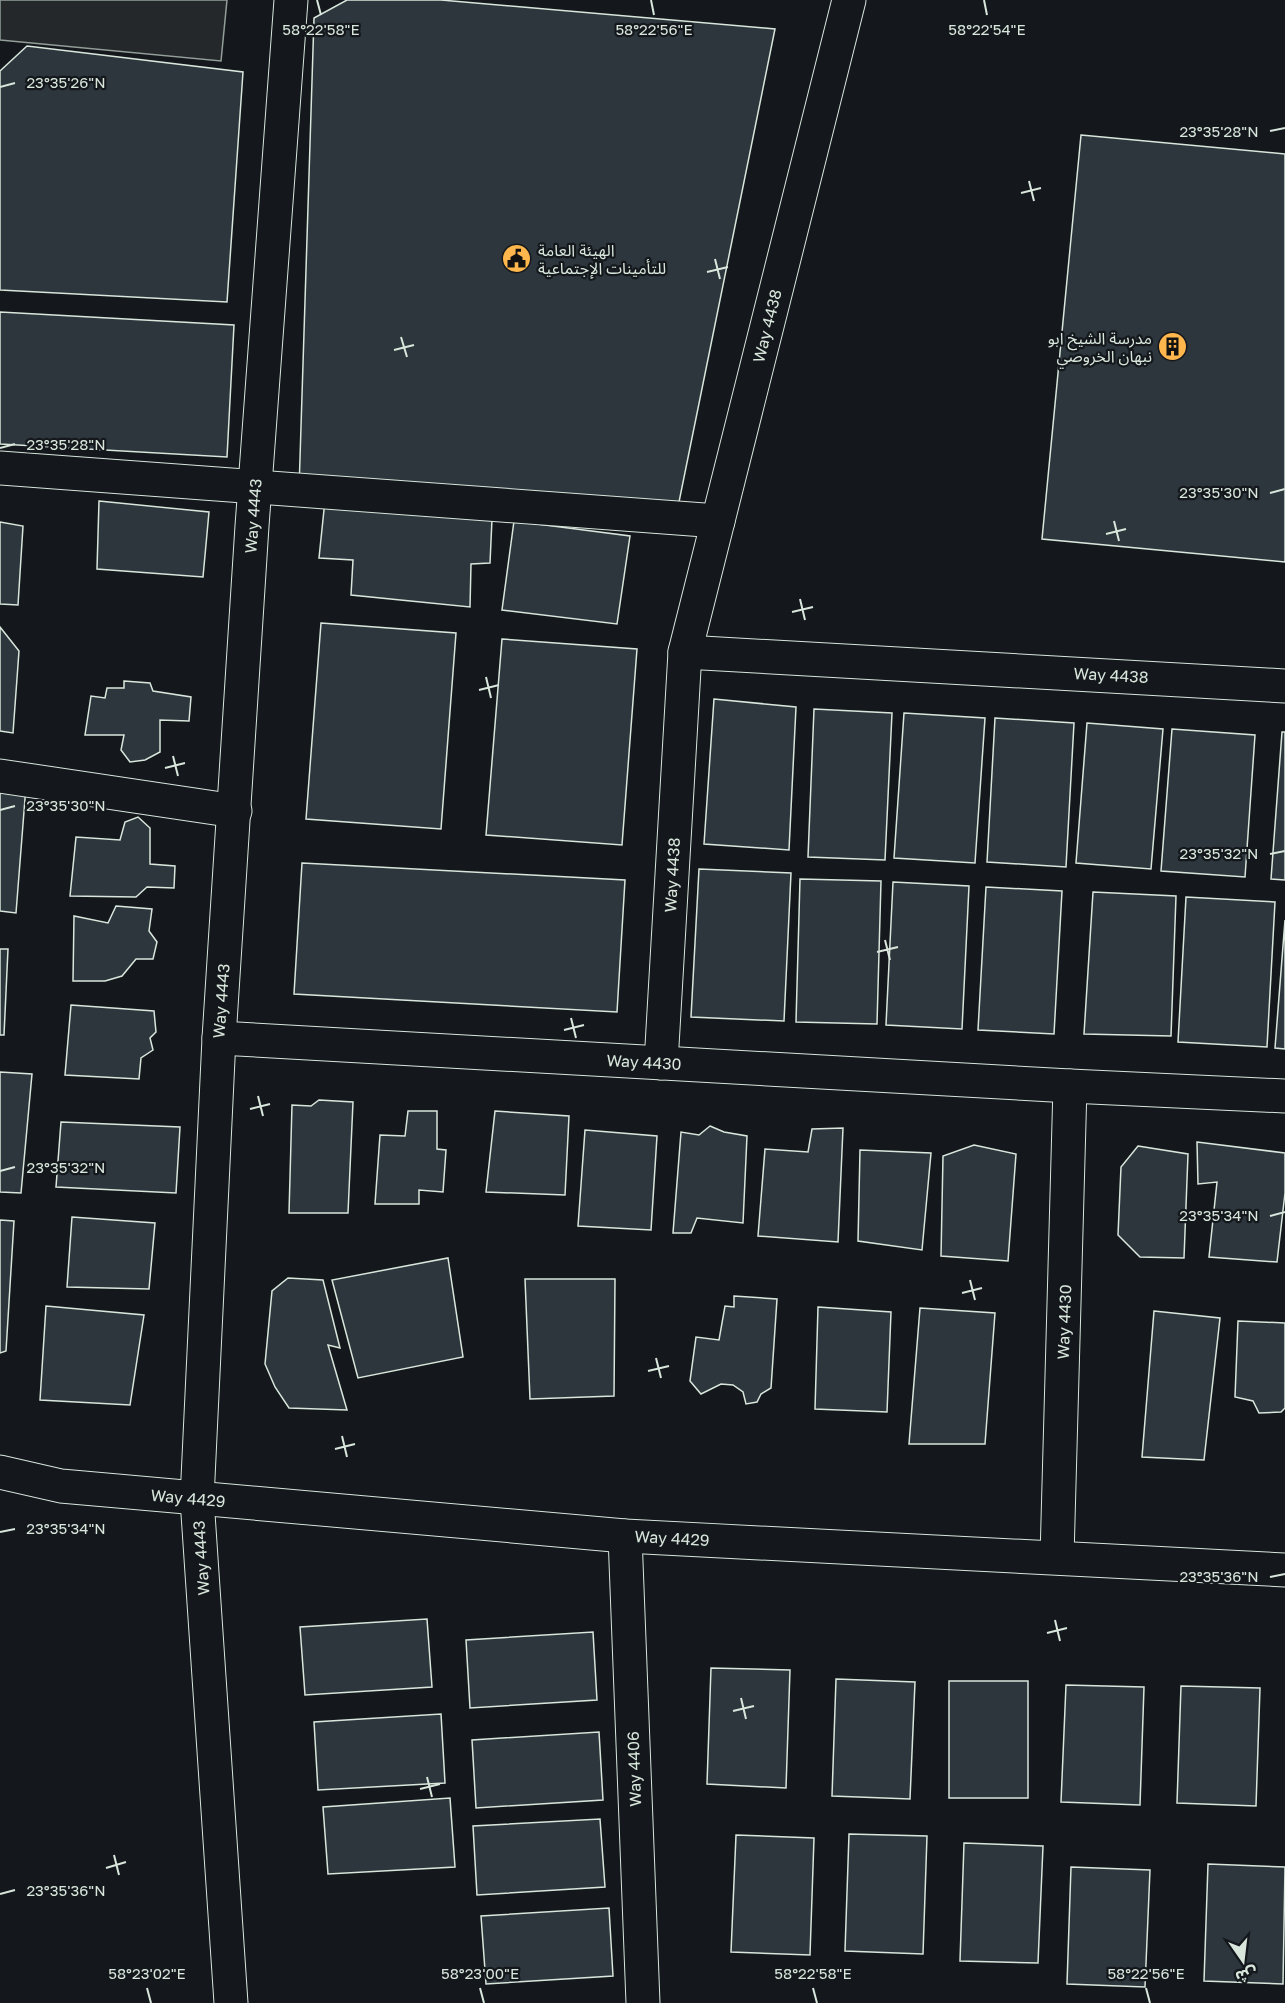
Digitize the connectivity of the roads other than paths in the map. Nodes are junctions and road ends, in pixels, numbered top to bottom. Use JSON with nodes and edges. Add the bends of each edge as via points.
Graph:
{"nodes":[{"id":1,"x":291,"y":0,"type":"edge"},
{"id":2,"x":849,"y":0,"type":"edge"},
{"id":3,"x":0,"y":468,"type":"edge"},
{"id":4,"x":255,"y":487,"type":"junction"},
{"id":5,"x":718,"y":521,"type":"junction"},
{"id":6,"x":686,"y":652,"type":"junction"},
{"id":7,"x":1285,"y":686,"type":"edge"},
{"id":8,"x":0,"y":776,"type":"edge"},
{"id":9,"x":235,"y":811,"type":"junction"},
{"id":10,"x":219,"y":1038,"type":"junction"},
{"id":11,"x":662,"y":1063,"type":"junction"},
{"id":12,"x":1070,"y":1086,"type":"junction"},
{"id":13,"x":1285,"y":1096,"type":"edge"},
{"id":14,"x":0,"y":1472,"type":"edge"},
{"id":15,"x":61,"y":1486,"type":"junction"},
{"id":16,"x":0,"y":1495,"type":"edge"},
{"id":17,"x":198,"y":1499,"type":"junction"},
{"id":18,"x":625,"y":1536,"type":"junction"},
{"id":19,"x":1057,"y":1557,"type":"junction"},
{"id":20,"x":1285,"y":1570,"type":"edge"},
{"id":21,"x":231,"y":2003,"type":"edge"},
{"id":22,"x":643,"y":2003,"type":"edge"}],
"edges":[{"from":1,"to":4,"type":"street","name":"Way 4443"},
{"from":2,"to":5,"type":"street","name":"Way 4438"},
{"from":3,"to":4,"type":"street"},
{"from":4,"to":5,"type":"street"},
{"from":4,"to":9,"type":"street","name":"Way 4443"},
{"from":5,"to":6,"type":"street","name":"Way 4438"},
{"from":6,"to":7,"type":"street","name":"Way 4438"},
{"from":6,"to":11,"type":"street","name":"Way 4438"},
{"from":8,"to":9,"type":"street"},
{"from":9,"to":10,"type":"street","name":"Way 4443"},
{"from":10,"to":11,"type":"street","name":"Way 4430"},
{"from":10,"to":17,"type":"street","name":"Way 4443"},
{"from":11,"to":12,"type":"street","name":"Way 4430"},
{"from":12,"to":13,"type":"street","name":"Way 4430"},
{"from":12,"to":19,"type":"street","name":"Way 4430"},
{"from":14,"to":15,"type":"street","name":"Way 4429"},
{"from":15,"to":16,"type":"street","name":"Way 4429"},
{"from":15,"to":17,"type":"street","name":"Way 4429"},
{"from":17,"to":18,"type":"street","name":"Way 4429"},
{"from":17,"to":21,"type":"street","name":"Way 4443"},
{"from":18,"to":19,"type":"street","name":"Way 4429"},
{"from":18,"to":22,"type":"street","name":"Way 4406"},
{"from":19,"to":20,"type":"street","name":"Way 4429"}]}
